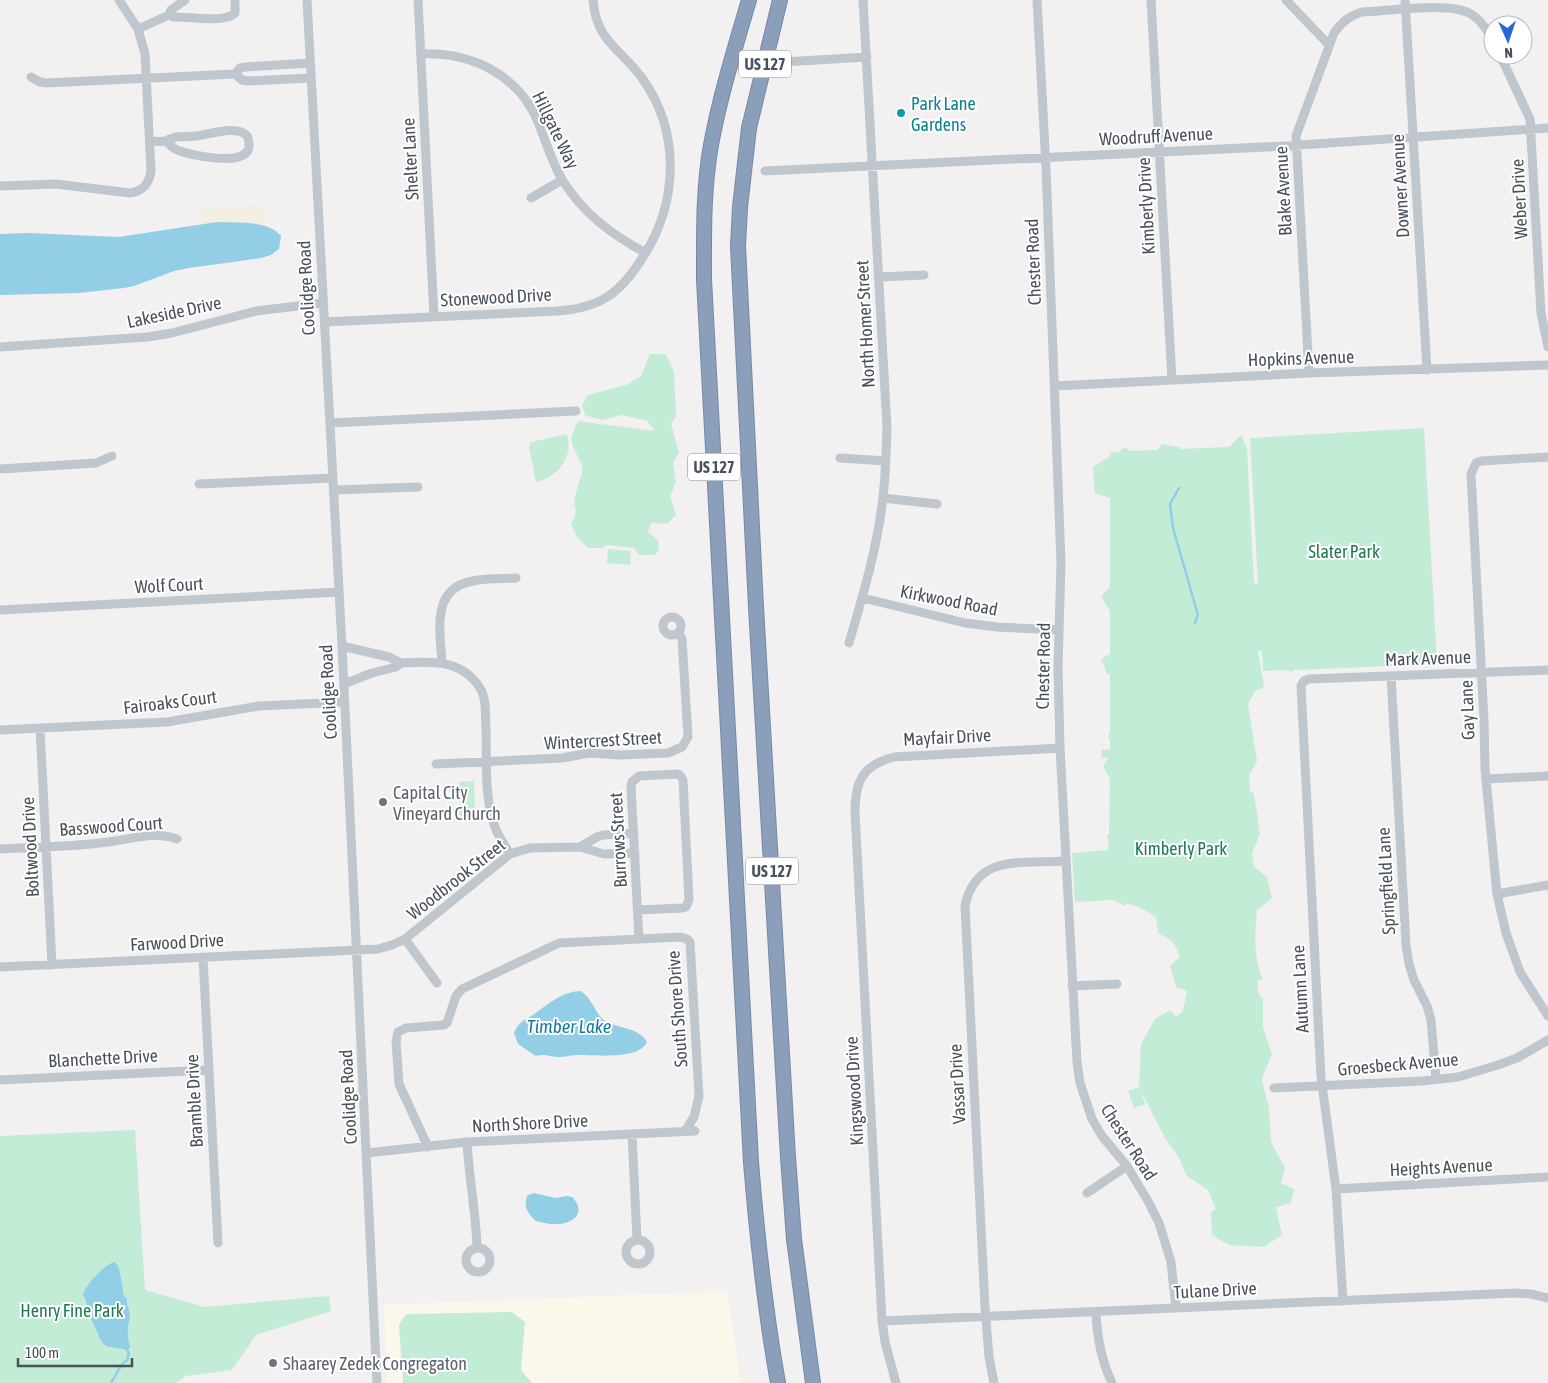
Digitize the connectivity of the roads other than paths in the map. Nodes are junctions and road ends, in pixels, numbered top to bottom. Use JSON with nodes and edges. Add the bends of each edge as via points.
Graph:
{"nodes":[{"id":1,"x":119,"y":0,"type":"edge"},
{"id":2,"x":185,"y":0,"type":"edge"},
{"id":3,"x":235,"y":0,"type":"edge"},
{"id":4,"x":306,"y":0,"type":"edge"},
{"id":5,"x":418,"y":0,"type":"edge"},
{"id":6,"x":593,"y":0,"type":"edge"},
{"id":7,"x":748,"y":0,"type":"edge"},
{"id":8,"x":780,"y":0,"type":"edge"},
{"id":9,"x":785,"y":0,"type":"edge"},
{"id":10,"x":864,"y":0,"type":"edge"},
{"id":11,"x":1037,"y":0,"type":"edge"},
{"id":12,"x":1151,"y":0,"type":"edge"},
{"id":13,"x":1286,"y":0,"type":"edge"},
{"id":14,"x":1406,"y":5,"type":"edge"},
{"id":15,"x":169,"y":15,"type":"junction"},
{"id":16,"x":1483,"y":25,"type":"edge"},
{"id":17,"x":138,"y":30,"type":"junction"},
{"id":18,"x":1328,"y":44,"type":"junction"},
{"id":19,"x":421,"y":54,"type":"junction"},
{"id":20,"x":867,"y":57,"type":"junction"},
{"id":21,"x":782,"y":62,"type":"dead end"},
{"id":22,"x":310,"y":63,"type":"junction"},
{"id":23,"x":1505,"y":65,"type":"edge"},
{"id":24,"x":235,"y":74,"type":"junction"},
{"id":25,"x":30,"y":77,"type":"dead end"},
{"id":26,"x":310,"y":78,"type":"junction"},
{"id":27,"x":147,"y":79,"type":"junction"},
{"id":28,"x":749,"y":128,"type":"junction"},
{"id":29,"x":1548,"y":128,"type":"edge"},
{"id":30,"x":1532,"y":129,"type":"junction"},
{"id":31,"x":1414,"y":137,"type":"junction"},
{"id":32,"x":150,"y":141,"type":"junction"},
{"id":33,"x":166,"y":141,"type":"junction"},
{"id":34,"x":1296,"y":144,"type":"junction"},
{"id":35,"x":1160,"y":152,"type":"junction"},
{"id":36,"x":1045,"y":158,"type":"junction"},
{"id":37,"x":873,"y":166,"type":"junction"},
{"id":38,"x":765,"y":171,"type":"dead end"},
{"id":39,"x":562,"y":180,"type":"junction"},
{"id":40,"x":0,"y":186,"type":"edge"},
{"id":41,"x":531,"y":198,"type":"dead end"},
{"id":42,"x":646,"y":253,"type":"junction"},
{"id":43,"x":924,"y":274,"type":"dead end"},
{"id":44,"x":879,"y":277,"type":"junction"},
{"id":45,"x":323,"y":304,"type":"junction"},
{"id":46,"x":434,"y":316,"type":"junction"},
{"id":47,"x":324,"y":322,"type":"junction"},
{"id":48,"x":0,"y":347,"type":"edge"},
{"id":49,"x":1548,"y":347,"type":"edge"},
{"id":50,"x":1548,"y":365,"type":"edge"},
{"id":51,"x":1427,"y":370,"type":"junction"},
{"id":52,"x":1309,"y":373,"type":"junction"},
{"id":53,"x":1172,"y":380,"type":"junction"},
{"id":54,"x":1055,"y":386,"type":"junction"},
{"id":55,"x":576,"y":411,"type":"dead end"},
{"id":56,"x":330,"y":423,"type":"junction"},
{"id":57,"x":112,"y":456,"type":"dead end"},
{"id":58,"x":1548,"y":457,"type":"edge"},
{"id":59,"x":840,"y":458,"type":"dead end"},
{"id":60,"x":886,"y":461,"type":"junction"},
{"id":61,"x":0,"y":470,"type":"edge"},
{"id":62,"x":333,"y":478,"type":"junction"},
{"id":63,"x":199,"y":484,"type":"dead end"},
{"id":64,"x":418,"y":487,"type":"dead end"},
{"id":65,"x":334,"y":490,"type":"junction"},
{"id":66,"x":883,"y":498,"type":"junction"},
{"id":67,"x":937,"y":504,"type":"dead end"},
{"id":68,"x":516,"y":578,"type":"dead end"},
{"id":69,"x":339,"y":592,"type":"junction"},
{"id":70,"x":863,"y":598,"type":"junction"},
{"id":71,"x":0,"y":610,"type":"edge"},
{"id":72,"x":1059,"y":630,"type":"junction"},
{"id":73,"x":679,"y":633,"type":"dead end"},
{"id":74,"x":849,"y":643,"type":"dead end"},
{"id":75,"x":342,"y":646,"type":"junction"},
{"id":76,"x":401,"y":663,"type":"junction"},
{"id":77,"x":442,"y":663,"type":"junction"},
{"id":78,"x":1548,"y":670,"type":"edge"},
{"id":79,"x":1482,"y":673,"type":"junction"},
{"id":80,"x":1390,"y":676,"type":"junction"},
{"id":81,"x":1309,"y":679,"type":"joint"},
{"id":82,"x":344,"y":684,"type":"junction"},
{"id":83,"x":345,"y":702,"type":"junction"},
{"id":84,"x":40,"y":728,"type":"junction"},
{"id":85,"x":0,"y":730,"type":"edge"},
{"id":86,"x":1060,"y":748,"type":"junction"},
{"id":87,"x":487,"y":761,"type":"junction"},
{"id":88,"x":436,"y":764,"type":"dead end"},
{"id":89,"x":1548,"y":776,"type":"edge"},
{"id":90,"x":1486,"y":779,"type":"junction"},
{"id":91,"x":856,"y":795,"type":"joint"},
{"id":92,"x":634,"y":833,"type":"junction"},
{"id":93,"x":597,"y":837,"type":"junction"},
{"id":94,"x":176,"y":839,"type":"dead end"},
{"id":95,"x":47,"y":847,"type":"junction"},
{"id":96,"x":580,"y":847,"type":"junction"},
{"id":97,"x":0,"y":849,"type":"edge"},
{"id":98,"x":597,"y":853,"type":"junction"},
{"id":99,"x":635,"y":853,"type":"junction"},
{"id":100,"x":510,"y":854,"type":"junction"},
{"id":101,"x":1066,"y":861,"type":"junction"},
{"id":102,"x":1548,"y":885,"type":"edge"},
{"id":103,"x":1497,"y":894,"type":"junction"},
{"id":104,"x":638,"y":910,"type":"junction"},
{"id":105,"x":639,"y":938,"type":"junction"},
{"id":106,"x":405,"y":939,"type":"junction"},
{"id":107,"x":356,"y":950,"type":"junction"},
{"id":108,"x":203,"y":957,"type":"junction"},
{"id":109,"x":52,"y":965,"type":"junction"},
{"id":110,"x":0,"y":967,"type":"edge"},
{"id":111,"x":437,"y":984,"type":"dead end"},
{"id":112,"x":1116,"y":984,"type":"dead end"},
{"id":113,"x":1072,"y":986,"type":"junction"},
{"id":114,"x":1548,"y":1016,"type":"edge"},
{"id":115,"x":1548,"y":1040,"type":"edge"},
{"id":116,"x":208,"y":1070,"type":"junction"},
{"id":117,"x":0,"y":1080,"type":"edge"},
{"id":118,"x":1436,"y":1080,"type":"junction"},
{"id":119,"x":1322,"y":1086,"type":"junction"},
{"id":120,"x":1274,"y":1088,"type":"dead end"},
{"id":121,"x":685,"y":1131,"type":"junction"},
{"id":122,"x":695,"y":1131,"type":"dead end"},
{"id":123,"x":632,"y":1134,"type":"junction"},
{"id":124,"x":467,"y":1142,"type":"junction"},
{"id":125,"x":428,"y":1147,"type":"junction"},
{"id":126,"x":367,"y":1153,"type":"junction"},
{"id":127,"x":1127,"y":1166,"type":"junction"},
{"id":128,"x":1548,"y":1177,"type":"edge"},
{"id":129,"x":1336,"y":1189,"type":"junction"},
{"id":130,"x":1088,"y":1192,"type":"dead end"},
{"id":131,"x":637,"y":1240,"type":"dead end"},
{"id":132,"x":218,"y":1243,"type":"dead end"},
{"id":133,"x":477,"y":1248,"type":"dead end"},
{"id":134,"x":1548,"y":1298,"type":"edge"},
{"id":135,"x":1343,"y":1301,"type":"junction"},
{"id":136,"x":1176,"y":1308,"type":"junction"},
{"id":137,"x":1096,"y":1312,"type":"junction"},
{"id":138,"x":985,"y":1316,"type":"junction"},
{"id":139,"x":882,"y":1321,"type":"junction"},
{"id":140,"x":770,"y":1337,"type":"junction"},
{"id":141,"x":377,"y":1383,"type":"edge"},
{"id":142,"x":772,"y":1383,"type":"edge"},
{"id":143,"x":778,"y":1383,"type":"edge"},
{"id":144,"x":813,"y":1383,"type":"edge"},
{"id":145,"x":896,"y":1383,"type":"edge"},
{"id":146,"x":994,"y":1383,"type":"edge"},
{"id":147,"x":1112,"y":1383,"type":"edge"}],
"edges":[{"from":1,"to":17,"type":"street"},
{"from":2,"to":15,"type":"street"},
{"from":3,"to":15,"type":"street","via":[[235,13],[230,17]]},
{"from":4,"to":22,"type":"street","name":"Coolidge Road"},
{"from":5,"to":19,"type":"street","name":"Shelter Lane"},
{"from":6,"to":42,"type":"street","name":"Stonewood Drive","via":[[595,19],[602,34],[630,63],[653,96],[669,144],[668,196],[663,217]]},
{"from":7,"to":140,"type":"highway","number":"US 127","via":[[711,146],[704,217],[704,279],[751,1162]]},
{"from":8,"to":28,"type":"highway","number":"US 127"},
{"from":9,"to":28,"type":"highway"},
{"from":10,"to":20,"type":"street","name":"North Homer Street"},
{"from":11,"to":36,"type":"street","name":"Chester Road"},
{"from":12,"to":35,"type":"street","name":"Kimberly Drive"},
{"from":13,"to":18,"type":"street"},
{"from":14,"to":16,"type":"street","via":[[1463,10]]},
{"from":14,"to":18,"type":"street","name":"Blake Avenue","via":[[1351,16],[1340,24]]},
{"from":14,"to":31,"type":"street","name":"Downer Avenue"},
{"from":15,"to":17,"type":"street"},
{"from":17,"to":27,"type":"street","via":[[145,54]]},
{"from":18,"to":34,"type":"street","name":"Blake Avenue"},
{"from":19,"to":39,"type":"street","name":"Hillgate Way","via":[[468,58],[494,70],[513,84],[532,109]]},
{"from":19,"to":46,"type":"street","name":"Shelter Lane"},
{"from":20,"to":21,"type":"street"},
{"from":20,"to":37,"type":"street","name":"North Homer Street"},
{"from":22,"to":24,"type":"street","via":[[246,67]]},
{"from":22,"to":26,"type":"street","name":"Coolidge Road"},
{"from":23,"to":30,"type":"street","name":"Weber Drive"},
{"from":24,"to":26,"type":"street","via":[[248,81]]},
{"from":24,"to":27,"type":"street"},
{"from":25,"to":27,"type":"street","via":[[46,83]]},
{"from":26,"to":45,"type":"street","name":"Coolidge Road"},
{"from":27,"to":32,"type":"street"},
{"from":28,"to":144,"type":"highway","number":"US 127","via":[[739,236],[742,340],[789,1176],[801,1304]]},
{"from":29,"to":30,"type":"street","name":"Woodruff Avenue"},
{"from":30,"to":31,"type":"street","name":"Woodruff Avenue"},
{"from":30,"to":49,"type":"street","name":"Weber Drive","via":[[1541,313]]},
{"from":31,"to":34,"type":"street","name":"Woodruff Avenue"},
{"from":31,"to":51,"type":"street","name":"Downer Avenue"},
{"from":32,"to":33,"type":"street"},
{"from":32,"to":40,"type":"street","via":[[150,177],[136,192],[116,193],[56,184]]},
{"from":33,"to":33,"type":"street","via":[[176,149],[224,159],[243,155],[249,148],[248,138],[236,132],[176,137]]},
{"from":34,"to":35,"type":"street","name":"Woodruff Avenue"},
{"from":34,"to":52,"type":"street","name":"Blake Avenue"},
{"from":35,"to":36,"type":"street","name":"Woodruff Avenue"},
{"from":35,"to":53,"type":"street","name":"Kimberly Drive"},
{"from":36,"to":37,"type":"street","name":"Woodruff Avenue"},
{"from":36,"to":54,"type":"street","name":"Chester Road"},
{"from":37,"to":38,"type":"street","name":"Woodruff Avenue"},
{"from":37,"to":44,"type":"street","name":"North Homer Street"},
{"from":39,"to":41,"type":"street"},
{"from":39,"to":42,"type":"street","name":"Hillgate Way","via":[[598,222],[618,238]]},
{"from":42,"to":46,"type":"street","name":"Stonewood Drive","via":[[616,289],[602,301],[584,308]]},
{"from":43,"to":44,"type":"street"},
{"from":44,"to":60,"type":"street","name":"North Homer Street"},
{"from":45,"to":47,"type":"street","name":"Coolidge Road"},
{"from":45,"to":48,"type":"street","name":"Lakeside Drive","via":[[256,311],[172,333]]},
{"from":46,"to":47,"type":"street","name":"Stonewood Drive"},
{"from":47,"to":56,"type":"street","name":"Coolidge Road"},
{"from":50,"to":51,"type":"street","name":"Hopkins Avenue"},
{"from":51,"to":52,"type":"street","name":"Hopkins Avenue"},
{"from":52,"to":53,"type":"street","name":"Hopkins Avenue"},
{"from":53,"to":54,"type":"street","name":"Hopkins Avenue"},
{"from":54,"to":72,"type":"street","name":"Chester Road","via":[[1061,563]]},
{"from":55,"to":56,"type":"street"},
{"from":56,"to":62,"type":"street","name":"Coolidge Road"},
{"from":57,"to":61,"type":"street","via":[[96,463]]},
{"from":58,"to":79,"type":"street","name":"Gay Lane","via":[[1481,460],[1473,468]]},
{"from":59,"to":60,"type":"street"},
{"from":60,"to":66,"type":"street","name":"North Homer Street"},
{"from":62,"to":63,"type":"street"},
{"from":62,"to":65,"type":"street","name":"Coolidge Road"},
{"from":64,"to":65,"type":"street"},
{"from":65,"to":69,"type":"street","name":"Coolidge Road"},
{"from":66,"to":67,"type":"street"},
{"from":66,"to":70,"type":"street","name":"North Homer Street"},
{"from":68,"to":77,"type":"street","via":[[474,580],[450,592],[441,607]]},
{"from":69,"to":71,"type":"street","name":"Wolf Court"},
{"from":69,"to":75,"type":"street","name":"Coolidge Road"},
{"from":70,"to":72,"type":"street","name":"Kirkwood Road","via":[[965,623]]},
{"from":70,"to":74,"type":"street","name":"North Homer Street"},
{"from":72,"to":86,"type":"street","name":"Chester Road"},
{"from":73,"to":87,"type":"street","name":"Wintercrest Street","via":[[688,737],[682,747],[668,753],[590,753],[562,758]]},
{"from":75,"to":76,"type":"street"},
{"from":75,"to":82,"type":"street","name":"Coolidge Road"},
{"from":76,"to":77,"type":"street"},
{"from":76,"to":82,"type":"street"},
{"from":77,"to":87,"type":"street","via":[[466,674],[482,691]]},
{"from":78,"to":79,"type":"street","name":"Mark Avenue"},
{"from":79,"to":80,"type":"street","name":"Mark Avenue"},
{"from":79,"to":90,"type":"street","name":"Gay Lane"},
{"from":80,"to":81,"type":"street","name":"Mark Avenue"},
{"from":80,"to":118,"type":"street","name":"Springfield Lane","via":[[1406,945],[1414,980],[1431,1020]]},
{"from":81,"to":119,"type":"street","name":"Autumn Lane","via":[[1304,681],[1300,691]]},
{"from":82,"to":83,"type":"street","name":"Coolidge Road"},
{"from":83,"to":84,"type":"street","name":"Fairoaks Court","via":[[259,706],[167,722]]},
{"from":83,"to":107,"type":"street","name":"Coolidge Road"},
{"from":84,"to":85,"type":"street","name":"Fairoaks Court"},
{"from":84,"to":95,"type":"street","name":"Boltwood Drive"},
{"from":86,"to":91,"type":"street","name":"Mayfair Drive","via":[[894,757],[881,760],[864,773]]},
{"from":86,"to":101,"type":"street","name":"Chester Road"},
{"from":87,"to":88,"type":"street","name":"Wintercrest Street"},
{"from":87,"to":100,"type":"street","via":[[490,812],[499,837]]},
{"from":89,"to":90,"type":"street"},
{"from":90,"to":103,"type":"street","name":"Gay Lane"},
{"from":91,"to":139,"type":"street","name":"Kingswood Drive"},
{"from":92,"to":93,"type":"street","name":"Woodbrook Street"},
{"from":92,"to":99,"type":"street","name":"Burrows Street"},
{"from":92,"to":104,"type":"street","name":"Burrows Street","via":[[633,779],[680,775],[683,780],[689,900],[682,908]]},
{"from":93,"to":96,"type":"street","name":"Woodbrook Street"},
{"from":93,"to":98,"type":"street","via":[[592,846]]},
{"from":94,"to":95,"type":"street","name":"Basswood Court","via":[[152,835]]},
{"from":95,"to":97,"type":"street","name":"Basswood Court"},
{"from":95,"to":109,"type":"street","name":"Boltwood Drive"},
{"from":96,"to":98,"type":"street","name":"Woodbrook Street"},
{"from":96,"to":100,"type":"street","name":"Woodbrook Street","via":[[530,848]]},
{"from":98,"to":99,"type":"street","name":"Woodbrook Street"},
{"from":99,"to":104,"type":"street","name":"Burrows Street"},
{"from":100,"to":106,"type":"street","name":"Woodbrook Street"},
{"from":101,"to":113,"type":"street","name":"Chester Road"},
{"from":101,"to":138,"type":"street","name":"Vassar Drive","via":[[992,867],[975,880],[965,906]]},
{"from":102,"to":103,"type":"street"},
{"from":103,"to":114,"type":"street","name":"Gay Lane","via":[[1520,972]]},
{"from":104,"to":105,"type":"street"},
{"from":105,"to":121,"type":"street","name":"South Shore Drive","via":[[680,937],[691,945],[699,1096],[694,1117]]},
{"from":105,"to":125,"type":"street","name":"South Shore Drive","via":[[566,942],[552,946],[462,988],[444,1025],[406,1028],[398,1032],[399,1084]]},
{"from":106,"to":107,"type":"street","name":"Woodbrook Street","via":[[385,947]]},
{"from":106,"to":111,"type":"street"},
{"from":107,"to":108,"type":"street","name":"Farwood Drive"},
{"from":107,"to":126,"type":"street","name":"Coolidge Road"},
{"from":108,"to":109,"type":"street","name":"Farwood Drive"},
{"from":108,"to":116,"type":"street","name":"Bramble Drive"},
{"from":109,"to":110,"type":"street","name":"Farwood Drive"},
{"from":112,"to":113,"type":"street"},
{"from":113,"to":127,"type":"street","name":"Chester Road","via":[[1077,1062],[1084,1101],[1102,1136]]},
{"from":115,"to":118,"type":"street","name":"Groesbeck Avenue","via":[[1498,1066]]},
{"from":116,"to":117,"type":"street","name":"Blanchette Drive"},
{"from":116,"to":132,"type":"street","name":"Bramble Drive"},
{"from":118,"to":119,"type":"street","name":"Groesbeck Avenue"},
{"from":119,"to":120,"type":"street","name":"Groesbeck Avenue"},
{"from":119,"to":129,"type":"street","name":"Autumn Lane"},
{"from":121,"to":122,"type":"street","name":"North Shore Drive"},
{"from":121,"to":123,"type":"street","name":"North Shore Drive"},
{"from":123,"to":124,"type":"street","name":"North Shore Drive"},
{"from":123,"to":131,"type":"street"},
{"from":124,"to":125,"type":"street","name":"North Shore Drive"},
{"from":124,"to":133,"type":"street"},
{"from":125,"to":126,"type":"street","name":"North Shore Drive"},
{"from":126,"to":141,"type":"street","name":"Coolidge Road"},
{"from":127,"to":130,"type":"street"},
{"from":127,"to":136,"type":"street","name":"Chester Road","via":[[1159,1223],[1171,1262]]},
{"from":128,"to":129,"type":"street","name":"Heights Avenue"},
{"from":129,"to":135,"type":"street","name":"Autumn Lane"},
{"from":134,"to":135,"type":"street","name":"Tulane Drive","via":[[1515,1294]]},
{"from":135,"to":136,"type":"street","name":"Tulane Drive"},
{"from":136,"to":137,"type":"street","name":"Tulane Drive"},
{"from":137,"to":138,"type":"street","name":"Tulane Drive"},
{"from":137,"to":147,"type":"street","via":[[1103,1361]]},
{"from":138,"to":139,"type":"street","name":"Tulane Drive"},
{"from":138,"to":146,"type":"street","name":"Vassar Drive"},
{"from":139,"to":145,"type":"street","name":"Kingswood Drive"},
{"from":140,"to":142,"type":"highway"},
{"from":140,"to":143,"type":"highway","number":"US 127"}]}
